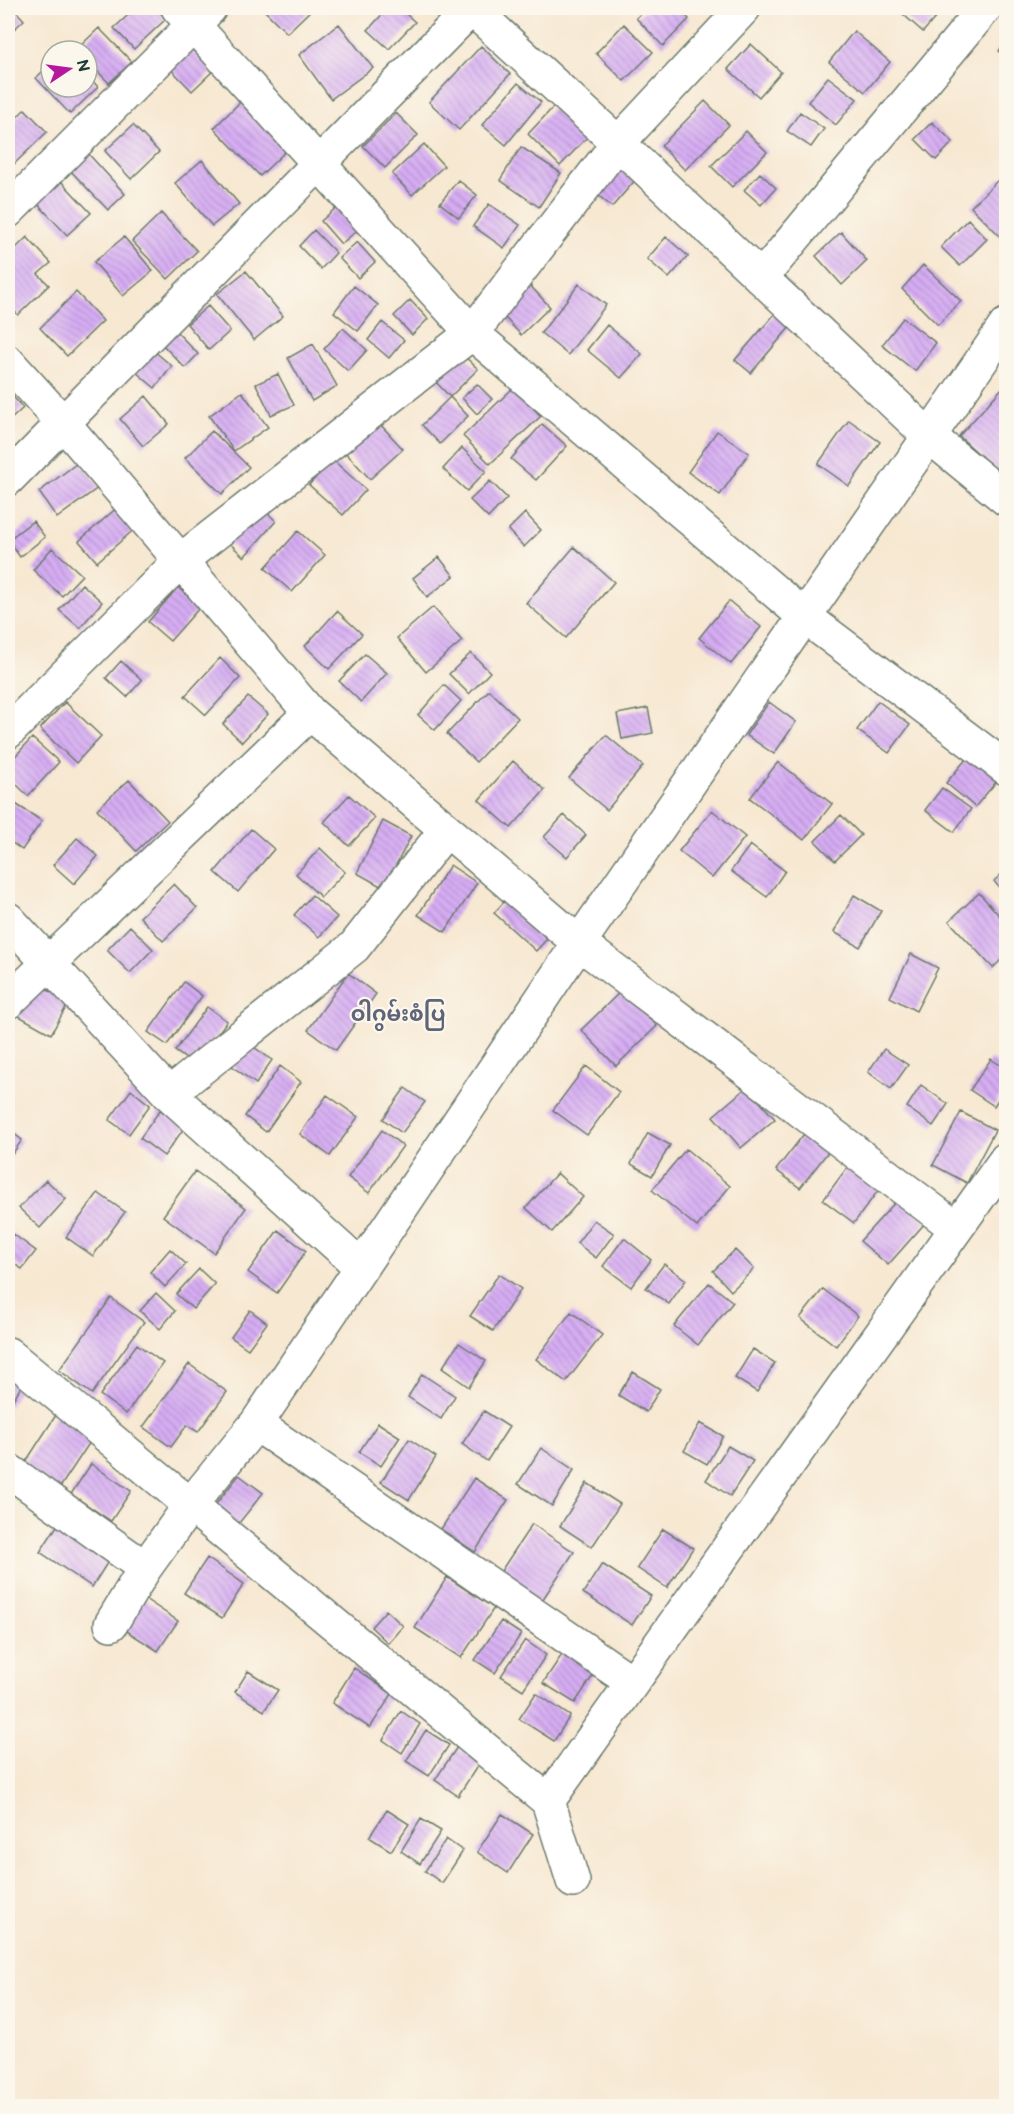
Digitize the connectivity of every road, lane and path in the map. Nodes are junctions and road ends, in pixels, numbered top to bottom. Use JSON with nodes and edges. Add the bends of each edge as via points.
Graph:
{"nodes":[{"id":1,"x":472,"y":8,"type":"edge"},
{"id":2,"x":744,"y":8,"type":"edge"},
{"id":3,"x":985,"y":8,"type":"edge"},
{"id":4,"x":194,"y":13,"type":"edge"},
{"id":5,"x":618,"y":143,"type":"junction"},
{"id":6,"x":319,"y":163,"type":"junction"},
{"id":7,"x":8,"y":211,"type":"edge"},
{"id":8,"x":761,"y":278,"type":"junction"},
{"id":9,"x":1006,"y":325,"type":"edge"},
{"id":10,"x":472,"y":333,"type":"junction"},
{"id":11,"x":8,"y":362,"type":"edge"},
{"id":12,"x":64,"y":424,"type":"junction"},
{"id":13,"x":928,"y":435,"type":"junction"},
{"id":14,"x":8,"y":479,"type":"edge"},
{"id":15,"x":1006,"y":499,"type":"edge"},
{"id":16,"x":180,"y":561,"type":"junction"},
{"id":17,"x":805,"y":617,"type":"junction"},
{"id":18,"x":310,"y":713,"type":"junction"},
{"id":19,"x":8,"y":732,"type":"edge"},
{"id":20,"x":1006,"y":768,"type":"edge"},
{"id":21,"x":446,"y":830,"type":"junction"},
{"id":22,"x":8,"y":919,"type":"edge"},
{"id":23,"x":579,"y":943,"type":"junction"},
{"id":24,"x":48,"y":964,"type":"junction"},
{"id":25,"x":8,"y":1002,"type":"edge"},
{"id":26,"x":169,"y":1094,"type":"junction"},
{"id":27,"x":1006,"y":1160,"type":"edge"},
{"id":28,"x":956,"y":1228,"type":"junction"},
{"id":29,"x":361,"y":1267,"type":"junction"},
{"id":30,"x":8,"y":1354,"type":"edge"},
{"id":31,"x":256,"y":1424,"type":"junction"},
{"id":32,"x":8,"y":1470,"type":"edge"},
{"id":33,"x":191,"y":1504,"type":"junction"},
{"id":34,"x":145,"y":1568,"type":"junction"},
{"id":35,"x":111,"y":1624,"type":"dead end"},
{"id":36,"x":632,"y":1682,"type":"junction"},
{"id":37,"x":548,"y":1801,"type":"junction"},
{"id":38,"x":573,"y":1881,"type":"dead end"}],
"edges":[{"from":1,"to":5,"type":"street"},
{"from":1,"to":6,"type":"street"},
{"from":2,"to":5,"type":"street"},
{"from":3,"to":8,"type":"street"},
{"from":4,"to":6,"type":"street"},
{"from":4,"to":7,"type":"street"},
{"from":5,"to":8,"type":"street"},
{"from":5,"to":10,"type":"street"},
{"from":6,"to":10,"type":"street"},
{"from":6,"to":12,"type":"street"},
{"from":8,"to":13,"type":"street"},
{"from":9,"to":13,"type":"street"},
{"from":10,"to":16,"type":"street"},
{"from":10,"to":17,"type":"street"},
{"from":11,"to":12,"type":"street"},
{"from":12,"to":14,"type":"street"},
{"from":12,"to":16,"type":"street"},
{"from":13,"to":15,"type":"street"},
{"from":13,"to":17,"type":"street"},
{"from":16,"to":18,"type":"street"},
{"from":16,"to":19,"type":"street"},
{"from":17,"to":20,"type":"street"},
{"from":17,"to":23,"type":"street"},
{"from":18,"to":21,"type":"street"},
{"from":18,"to":24,"type":"street"},
{"from":21,"to":23,"type":"street"},
{"from":21,"to":26,"type":"street","via":[[354,947]]},
{"from":22,"to":24,"type":"street"},
{"from":23,"to":28,"type":"street"},
{"from":23,"to":29,"type":"street"},
{"from":24,"to":25,"type":"street"},
{"from":24,"to":26,"type":"street"},
{"from":26,"to":29,"type":"street"},
{"from":27,"to":28,"type":"street"},
{"from":28,"to":36,"type":"street"},
{"from":29,"to":31,"type":"street"},
{"from":30,"to":33,"type":"street"},
{"from":31,"to":33,"type":"street"},
{"from":31,"to":36,"type":"street"},
{"from":32,"to":34,"type":"street"},
{"from":33,"to":34,"type":"street"},
{"from":33,"to":37,"type":"street"},
{"from":34,"to":35,"type":"street"},
{"from":36,"to":37,"type":"street"},
{"from":37,"to":38,"type":"street"}]}
